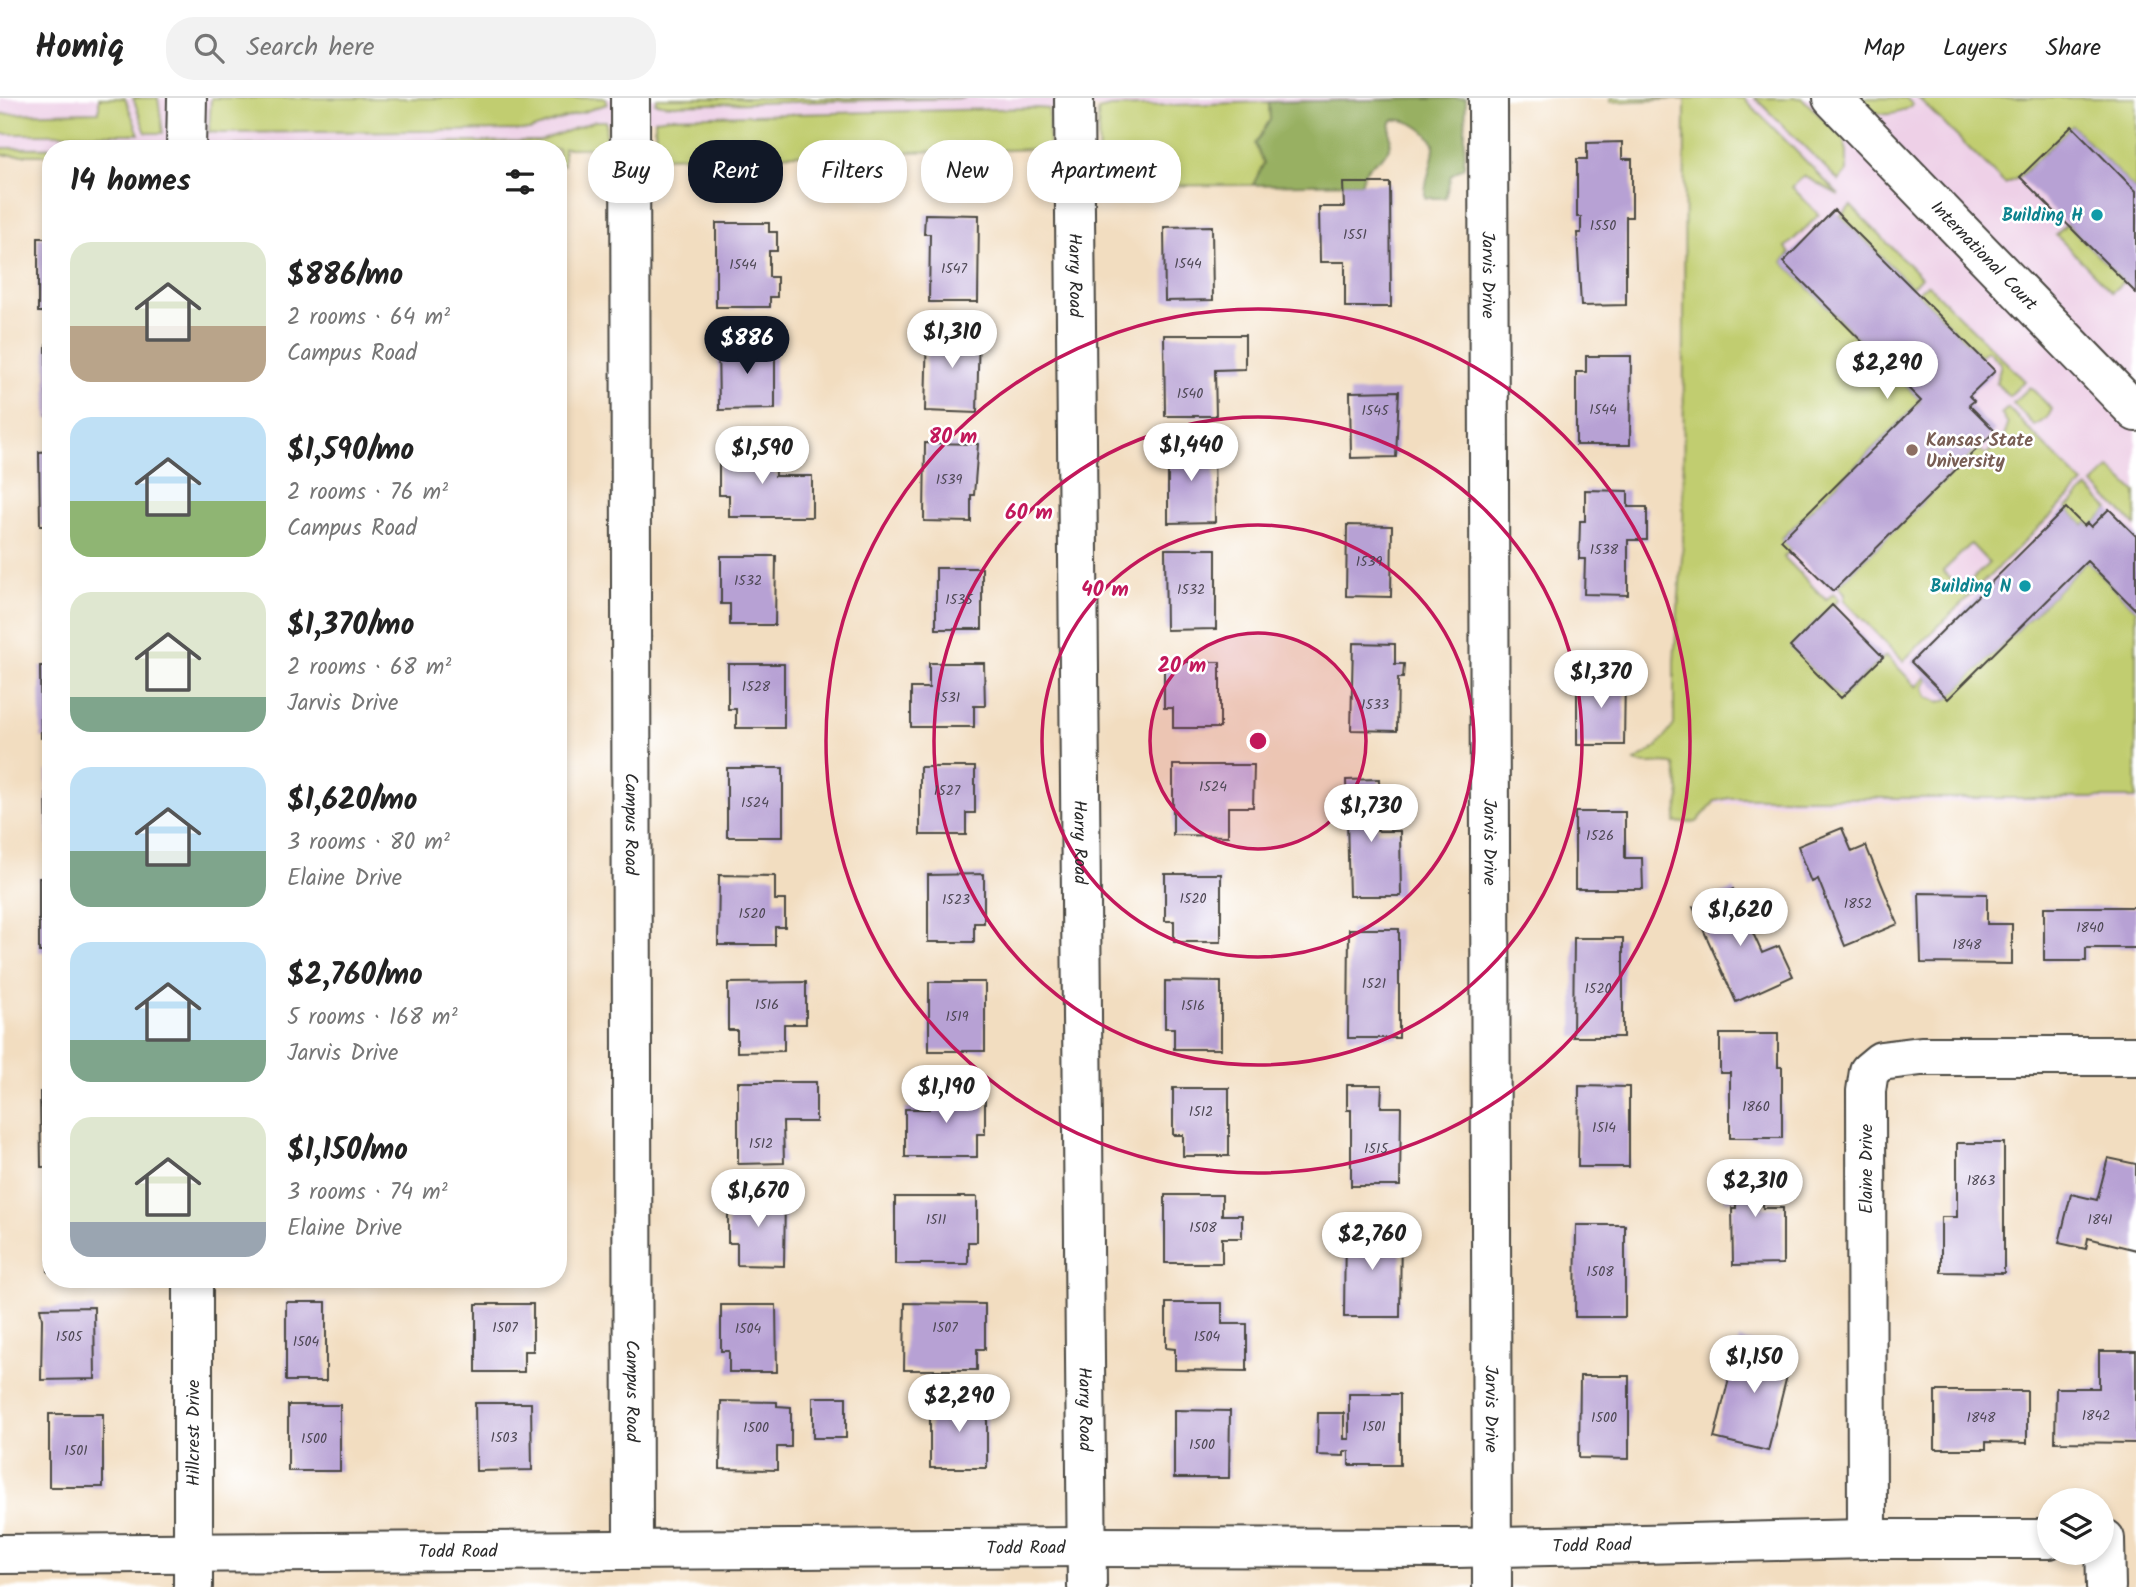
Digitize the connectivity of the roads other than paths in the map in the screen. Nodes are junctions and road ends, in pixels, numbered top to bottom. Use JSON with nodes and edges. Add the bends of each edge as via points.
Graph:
{"nodes":[{"id":1,"x":187,"y":98,"type":"edge"},
{"id":2,"x":630,"y":98,"type":"edge"},
{"id":3,"x":1074,"y":98,"type":"edge"},
{"id":4,"x":1488,"y":98,"type":"edge"},
{"id":5,"x":1832,"y":98,"type":"edge"},
{"id":6,"x":186,"y":140,"type":"edge"},
{"id":7,"x":2136,"y":412,"type":"edge"},
{"id":8,"x":2136,"y":1056,"type":"edge"},
{"id":9,"x":192,"y":1288,"type":"edge"},
{"id":10,"x":1867,"y":1539,"type":"junction"},
{"id":11,"x":2037,"y":1539,"type":"edge"},
{"id":12,"x":1086,"y":1547,"type":"junction"},
{"id":13,"x":1492,"y":1547,"type":"junction"},
{"id":14,"x":633,"y":1549,"type":"junction"},
{"id":15,"x":0,"y":1554,"type":"edge"},
{"id":16,"x":2110,"y":1565,"type":"edge"},
{"id":17,"x":193,"y":1570,"type":"edge"},
{"id":18,"x":1087,"y":1587,"type":"edge"},
{"id":19,"x":1492,"y":1587,"type":"edge"},
{"id":20,"x":2106,"y":1587,"type":"edge"}],
"edges":[{"from":1,"to":6,"type":"street"},
{"from":2,"to":14,"type":"street","name":"Campus Road"},
{"from":3,"to":12,"type":"street","name":"Harry Road"},
{"from":4,"to":13,"type":"street","name":"Jarvis Drive"},
{"from":5,"to":7,"type":"street","name":"International Court"},
{"from":8,"to":10,"type":"street","name":"Elaine Drive","via":[[1921,1056],[1881,1061],[1869,1071]]},
{"from":9,"to":17,"type":"street","name":"Hillcrest Drive"},
{"from":10,"to":11,"type":"street","name":"Todd Road"},
{"from":10,"to":13,"type":"street","name":"Todd Road"},
{"from":12,"to":13,"type":"street","name":"Todd Road"},
{"from":12,"to":14,"type":"street","name":"Todd Road"},
{"from":12,"to":18,"type":"street","name":"Harry Road"},
{"from":13,"to":19,"type":"street","name":"Jarvis Drive"},
{"from":14,"to":17,"type":"street","name":"Todd Road"},
{"from":15,"to":17,"type":"street","name":"Todd Road"},
{"from":16,"to":20,"type":"street"}]}
